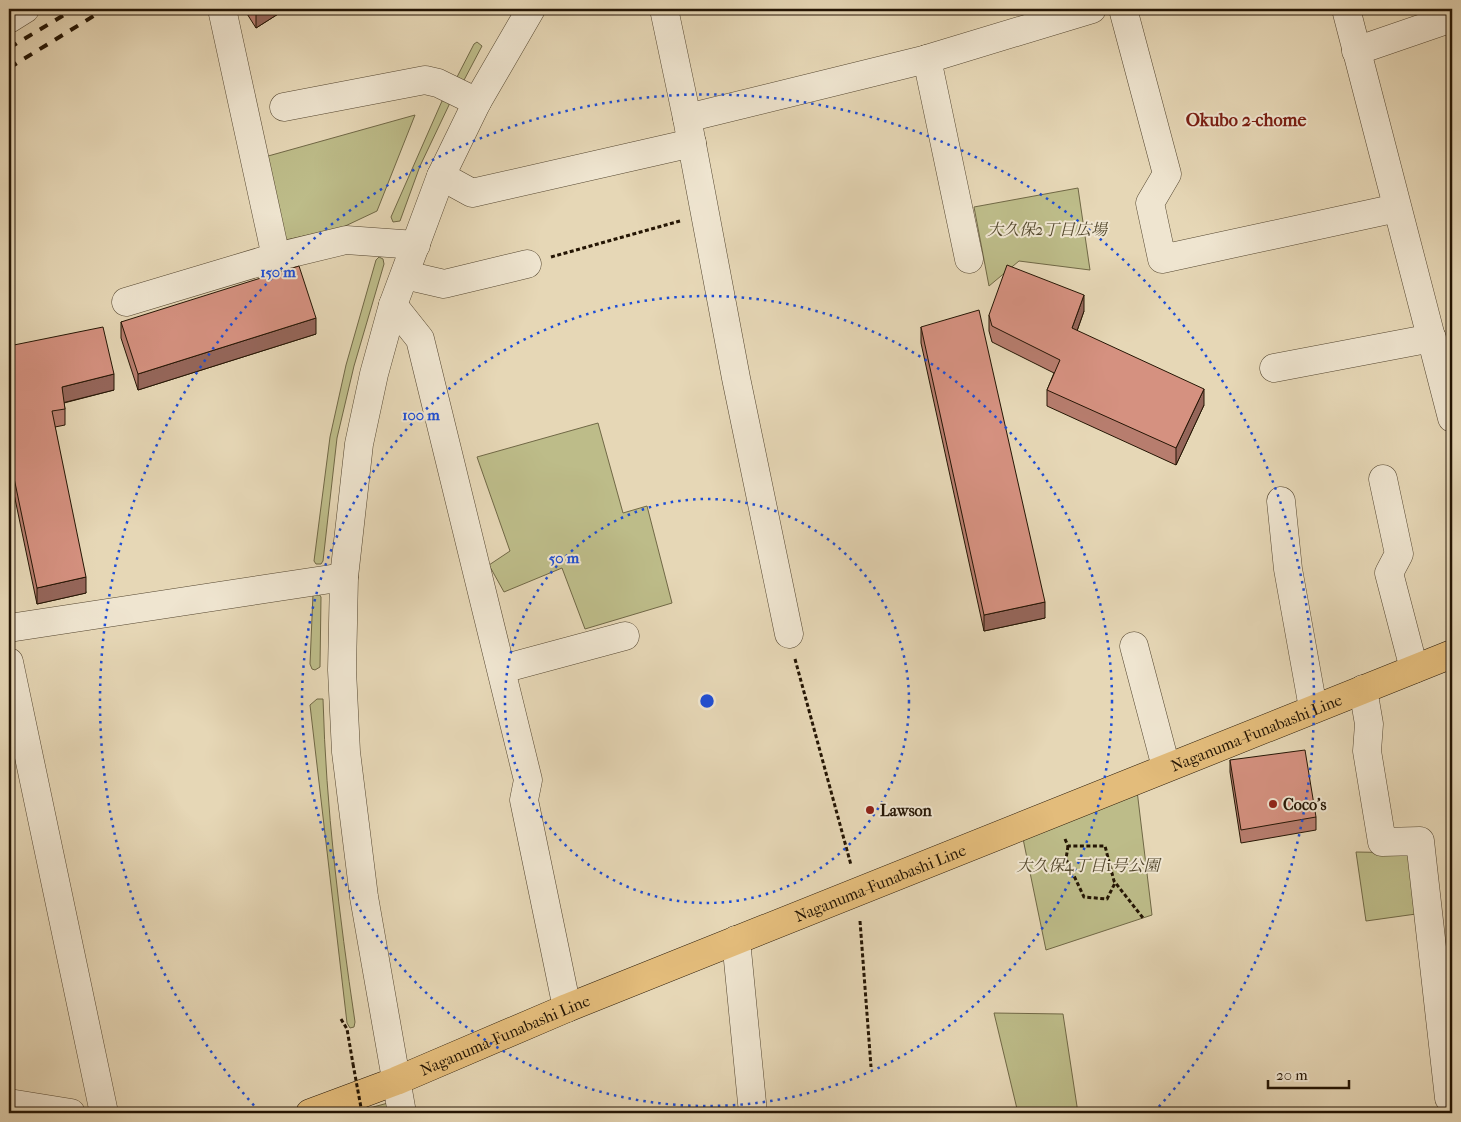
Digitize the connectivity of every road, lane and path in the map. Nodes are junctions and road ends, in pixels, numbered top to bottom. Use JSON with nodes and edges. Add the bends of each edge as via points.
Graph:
{"nodes":[{"id":1,"x":26,"y":9,"type":"edge"},
{"id":2,"x":222,"y":9,"type":"edge"},
{"id":3,"x":531,"y":9,"type":"edge"},
{"id":4,"x":664,"y":9,"type":"edge"},
{"id":5,"x":1092,"y":9,"type":"edge"},
{"id":6,"x":1123,"y":9,"type":"edge"},
{"id":7,"x":1346,"y":9,"type":"edge"},
{"id":8,"x":1452,"y":18,"type":"edge"},
{"id":9,"x":9,"y":19,"type":"edge"},
{"id":10,"x":1356,"y":52,"type":"junction"},
{"id":11,"x":927,"y":60,"type":"junction"},
{"id":12,"x":477,"y":102,"type":"junction"},
{"id":13,"x":284,"y":107,"type":"dead end"},
{"id":14,"x":690,"y":130,"type":"junction"},
{"id":15,"x":441,"y":176,"type":"junction"},
{"id":16,"x":1397,"y":208,"type":"junction"},
{"id":17,"x":705,"y":214,"type":"junction"},
{"id":18,"x":416,"y":246,"type":"junction"},
{"id":19,"x":276,"y":257,"type":"junction"},
{"id":20,"x":969,"y":259,"type":"dead end"},
{"id":21,"x":527,"y":264,"type":"joint"},
{"id":22,"x":405,"y":275,"type":"junction"},
{"id":23,"x":126,"y":302,"type":"dead end"},
{"id":24,"x":393,"y":305,"type":"junction"},
{"id":25,"x":1432,"y":338,"type":"junction"},
{"id":26,"x":1274,"y":368,"type":"dead end"},
{"id":27,"x":1452,"y":418,"type":"edge"},
{"id":28,"x":1383,"y":479,"type":"dead end"},
{"id":29,"x":1280,"y":500,"type":"dead end"},
{"id":30,"x":344,"y":577,"type":"junction"},
{"id":31,"x":9,"y":628,"type":"edge"},
{"id":32,"x":789,"y":634,"type":"joint"},
{"id":33,"x":626,"y":636,"type":"dead end"},
{"id":34,"x":1134,"y":646,"type":"dead end"},
{"id":35,"x":1452,"y":654,"type":"edge"},
{"id":36,"x":9,"y":662,"type":"edge"},
{"id":37,"x":502,"y":669,"type":"junction"},
{"id":38,"x":1414,"y":669,"type":"junction"},
{"id":39,"x":1363,"y":689,"type":"junction"},
{"id":40,"x":1313,"y":708,"type":"junction"},
{"id":41,"x":1166,"y":767,"type":"junction"},
{"id":42,"x":1063,"y":833,"type":"dead end"},
{"id":43,"x":1068,"y":846,"type":"junction"},
{"id":44,"x":1115,"y":883,"type":"junction"},
{"id":45,"x":858,"y":892,"type":"junction"},
{"id":46,"x":1143,"y":918,"type":"dead end"},
{"id":47,"x":736,"y":940,"type":"junction"},
{"id":48,"x":567,"y":1008,"type":"junction"},
{"id":49,"x":342,"y":1019,"type":"dead end"},
{"id":50,"x":871,"y":1067,"type":"dead end"},
{"id":51,"x":396,"y":1081,"type":"junction"},
{"id":52,"x":1449,"y":1098,"type":"dead end"},
{"id":53,"x":9,"y":1103,"type":"edge"},
{"id":54,"x":71,"y":1113,"type":"edge"},
{"id":55,"x":104,"y":1113,"type":"edge"},
{"id":56,"x":310,"y":1113,"type":"edge"},
{"id":57,"x":362,"y":1113,"type":"edge"},
{"id":58,"x":402,"y":1113,"type":"edge"},
{"id":59,"x":753,"y":1113,"type":"edge"}],
"edges":[{"from":1,"to":9,"type":"street"},
{"from":2,"to":19,"type":"street"},
{"from":3,"to":12,"type":"street"},
{"from":4,"to":14,"type":"street"},
{"from":5,"to":11,"type":"street"},
{"from":6,"to":16,"type":"street","via":[[1167,174],[1150,203],[1162,259]]},
{"from":7,"to":10,"type":"street"},
{"from":8,"to":10,"type":"street"},
{"from":10,"to":16,"type":"street"},
{"from":11,"to":14,"type":"street"},
{"from":11,"to":20,"type":"street"},
{"from":12,"to":13,"type":"street","via":[[438,83],[424,80]]},
{"from":12,"to":15,"type":"street"},
{"from":14,"to":15,"type":"street","via":[[472,193]]},
{"from":14,"to":17,"type":"street"},
{"from":15,"to":18,"type":"street"},
{"from":16,"to":25,"type":"street"},
{"from":17,"to":21,"type":"path"},
{"from":17,"to":32,"type":"street"},
{"from":18,"to":19,"type":"street","via":[[346,240]]},
{"from":18,"to":22,"type":"street"},
{"from":19,"to":23,"type":"street"},
{"from":21,"to":22,"type":"street","via":[[444,284]]},
{"from":22,"to":24,"type":"street"},
{"from":24,"to":30,"type":"street","via":[[359,444]]},
{"from":24,"to":37,"type":"street","via":[[420,339]]},
{"from":25,"to":26,"type":"street"},
{"from":25,"to":27,"type":"street"},
{"from":28,"to":38,"type":"street","via":[[1399,554],[1389,573]]},
{"from":29,"to":40,"type":"street","via":[[1288,570]]},
{"from":30,"to":31,"type":"street"},
{"from":30,"to":51,"type":"street","via":[[342,670],[346,752],[364,897]]},
{"from":32,"to":45,"type":"path"},
{"from":33,"to":37,"type":"street"},
{"from":34,"to":41,"type":"street"},
{"from":35,"to":38,"type":"main road","name":"Naganuma-Funabashi Line"},
{"from":36,"to":55,"type":"street"},
{"from":37,"to":48,"type":"street","via":[[528,780],[524,800]]},
{"from":38,"to":39,"type":"main road","name":"Naganuma-Funabashi Line"},
{"from":39,"to":40,"type":"main road","name":"Naganuma-Funabashi Line"},
{"from":39,"to":52,"type":"street","via":[[1368,724],[1367,752],[1382,842],[1420,841]]},
{"from":40,"to":41,"type":"main road","name":"Naganuma-Funabashi Line"},
{"from":41,"to":45,"type":"main road","name":"Naganuma-Funabashi Line"},
{"from":42,"to":43,"type":"path"},
{"from":43,"to":44,"type":"path","via":[[1105,846]]},
{"from":43,"to":44,"type":"path","via":[[1066,860],[1084,897],[1107,898]]},
{"from":44,"to":46,"type":"path"},
{"from":45,"to":47,"type":"main road","name":"Naganuma-Funabashi Line"},
{"from":45,"to":50,"type":"path"},
{"from":47,"to":48,"type":"main road","name":"Naganuma-Funabashi Line"},
{"from":47,"to":59,"type":"street"},
{"from":48,"to":51,"type":"main road","name":"Naganuma-Funabashi Line"},
{"from":49,"to":57,"type":"path","bridge":true,"via":[[348,1028]]},
{"from":51,"to":56,"type":"main road","name":"Naganuma-Funabashi Line"},
{"from":51,"to":58,"type":"street"},
{"from":53,"to":54,"type":"street"}]}
